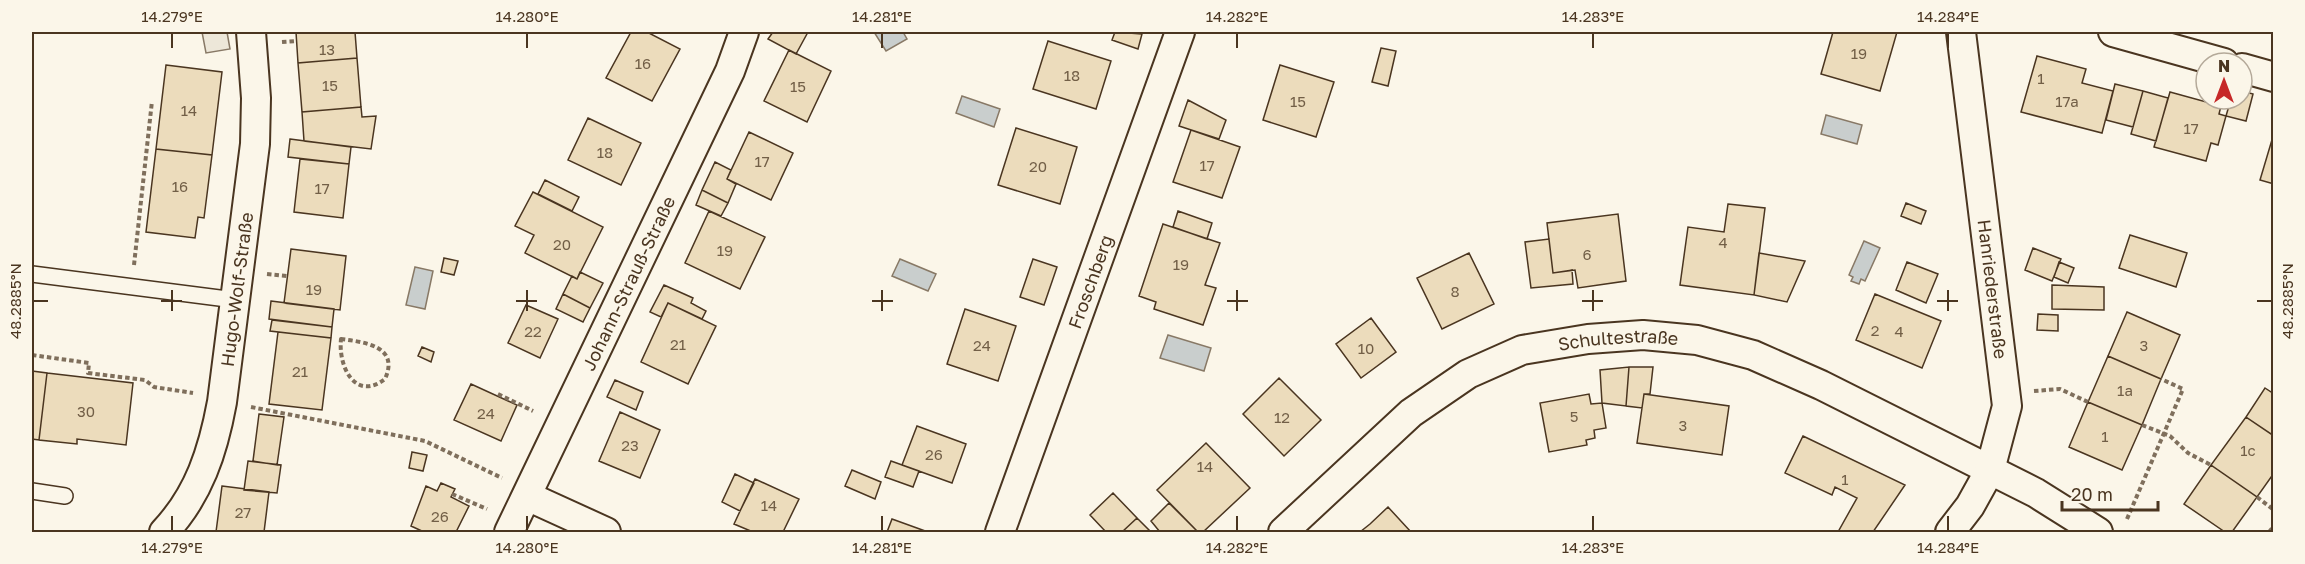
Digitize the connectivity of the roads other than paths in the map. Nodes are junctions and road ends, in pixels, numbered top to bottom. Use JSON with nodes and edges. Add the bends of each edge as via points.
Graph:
{"nodes":[{"id":1,"x":251,"y":32,"type":"edge"},
{"id":2,"x":744,"y":32,"type":"edge"},
{"id":3,"x":1180,"y":32,"type":"edge"},
{"id":4,"x":1961,"y":32,"type":"edge"},
{"id":5,"x":2113,"y":32,"type":"edge"},
{"id":6,"x":2194,"y":55,"type":"edge"},
{"id":7,"x":2254,"y":71,"type":"edge"},
{"id":8,"x":2274,"y":77,"type":"edge"},
{"id":9,"x":32,"y":274,"type":"edge"},
{"id":10,"x":235,"y":300,"type":"junction"},
{"id":11,"x":1990,"y":470,"type":"junction"},
{"id":12,"x":520,"y":490,"type":"junction"},
{"id":13,"x":32,"y":491,"type":"edge"},
{"id":14,"x":65,"y":496,"type":"dead end"},
{"id":15,"x":164,"y":532,"type":"edge"},
{"id":16,"x":509,"y":532,"type":"edge"},
{"id":17,"x":606,"y":532,"type":"edge"},
{"id":18,"x":1000,"y":532,"type":"edge"},
{"id":19,"x":1283,"y":532,"type":"edge"},
{"id":20,"x":1950,"y":532,"type":"edge"},
{"id":21,"x":2098,"y":532,"type":"edge"}],
"edges":[{"from":1,"to":10,"type":"street","name":"Hugo-Wolf-Straße","via":[[255,144]]},
{"from":2,"to":12,"type":"street","name":"Johann-Strauß-Straße","via":[[730,71]]},
{"from":3,"to":18,"type":"street","name":"Froschberg"},
{"from":4,"to":11,"type":"street","name":"Hanriederstraße","via":[[2007,406]]},
{"from":5,"to":6,"type":"street"},
{"from":7,"to":8,"type":"street"},
{"from":9,"to":10,"type":"lane"},
{"from":10,"to":15,"type":"street","name":"Hugo-Wolf-Straße","via":[[214,444],[198,486]]},
{"from":11,"to":19,"type":"street","name":"Schultestraße","via":[[1753,355],[1697,340],[1643,335],[1588,339],[1522,350],[1468,374],[1411,413]]},
{"from":11,"to":20,"type":"street","name":"Hanriederstraße"},
{"from":11,"to":21,"type":"street","name":"Schultestraße"},
{"from":12,"to":16,"type":"street","name":"Johann-Strauß-Straße"},
{"from":12,"to":17,"type":"street"},
{"from":13,"to":14,"type":"lane"}]}
